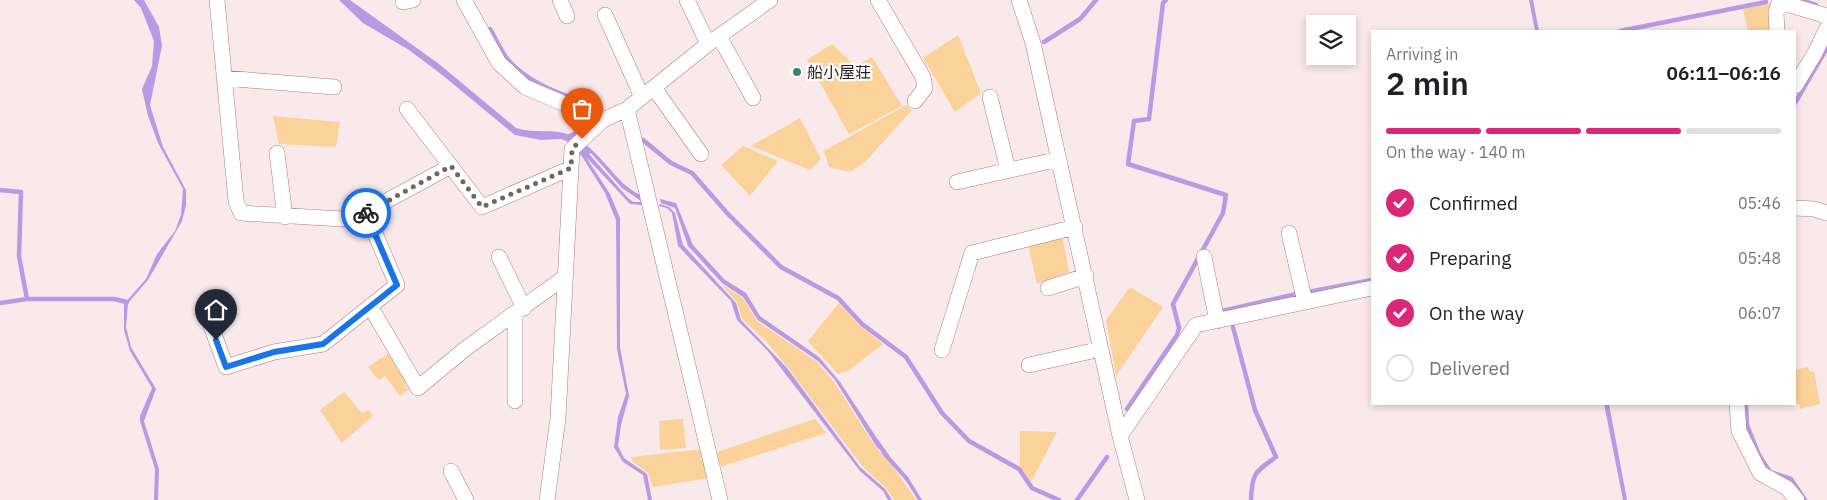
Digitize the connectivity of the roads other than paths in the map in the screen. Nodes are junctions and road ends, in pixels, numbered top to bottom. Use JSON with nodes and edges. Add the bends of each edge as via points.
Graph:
{"nodes":[{"id":1,"x":217,"y":0,"type":"edge"},
{"id":2,"x":464,"y":0,"type":"edge"},
{"id":3,"x":560,"y":0,"type":"edge"},
{"id":4,"x":687,"y":0,"type":"edge"},
{"id":5,"x":770,"y":0,"type":"edge"},
{"id":6,"x":878,"y":0,"type":"edge"},
{"id":7,"x":1019,"y":0,"type":"edge"},
{"id":8,"x":1780,"y":1,"type":"edge"},
{"id":9,"x":605,"y":15,"type":"dead end"},
{"id":10,"x":567,"y":16,"type":"dead end"},
{"id":11,"x":1827,"y":16,"type":"edge"},
{"id":12,"x":1827,"y":28,"type":"edge"},
{"id":13,"x":1777,"y":30,"type":"edge"},
{"id":14,"x":714,"y":40,"type":"junction"},
{"id":15,"x":224,"y":78,"type":"junction"},
{"id":16,"x":1796,"y":84,"type":"edge"},
{"id":17,"x":334,"y":87,"type":"dead end"},
{"id":18,"x":648,"y":92,"type":"junction"},
{"id":19,"x":990,"y":97,"type":"dead end"},
{"id":20,"x":753,"y":98,"type":"dead end"},
{"id":21,"x":915,"y":101,"type":"dead end"},
{"id":22,"x":407,"y":109,"type":"dead end"},
{"id":23,"x":627,"y":109,"type":"junction"},
{"id":24,"x":603,"y":120,"type":"junction"},
{"id":25,"x":278,"y":153,"type":"dead end"},
{"id":26,"x":701,"y":154,"type":"dead end"},
{"id":27,"x":1059,"y":159,"type":"junction"},
{"id":28,"x":451,"y":166,"type":"junction"},
{"id":29,"x":571,"y":168,"type":"junction"},
{"id":30,"x":1008,"y":170,"type":"junction"},
{"id":31,"x":957,"y":182,"type":"dead end"},
{"id":32,"x":1796,"y":208,"type":"edge"},
{"id":33,"x":366,"y":212,"type":"junction"},
{"id":34,"x":1827,"y":213,"type":"edge"},
{"id":35,"x":285,"y":217,"type":"junction"},
{"id":36,"x":1075,"y":227,"type":"junction"},
{"id":37,"x":1289,"y":233,"type":"dead end"},
{"id":38,"x":499,"y":257,"type":"dead end"},
{"id":39,"x":1204,"y":257,"type":"dead end"},
{"id":40,"x":1086,"y":276,"type":"junction"},
{"id":41,"x":565,"y":277,"type":"junction"},
{"id":42,"x":1048,"y":288,"type":"dead end"},
{"id":43,"x":1371,"y":288,"type":"edge"},
{"id":44,"x":1305,"y":302,"type":"junction"},
{"id":45,"x":370,"y":306,"type":"junction"},
{"id":46,"x":520,"y":312,"type":"junction"},
{"id":47,"x":1217,"y":321,"type":"junction"},
{"id":48,"x":211,"y":326,"type":"dead end"},
{"id":49,"x":1101,"y":348,"type":"junction"},
{"id":50,"x":942,"y":350,"type":"dead end"},
{"id":51,"x":1029,"y":365,"type":"dead end"},
{"id":52,"x":515,"y":401,"type":"dead end"},
{"id":53,"x":1737,"y":405,"type":"edge"},
{"id":54,"x":1120,"y":436,"type":"junction"},
{"id":55,"x":451,"y":471,"type":"dead end"},
{"id":56,"x":466,"y":500,"type":"edge"},
{"id":57,"x":547,"y":500,"type":"edge"},
{"id":58,"x":720,"y":500,"type":"edge"},
{"id":59,"x":1137,"y":500,"type":"edge"},
{"id":60,"x":1797,"y":500,"type":"edge"}],
"edges":[{"from":1,"to":15,"type":"street"},
{"from":2,"to":24,"type":"street","via":[[500,63],[524,87]]},
{"from":3,"to":10,"type":"street"},
{"from":4,"to":14,"type":"street"},
{"from":5,"to":14,"type":"street"},
{"from":6,"to":21,"type":"street","via":[[923,77],[925,88]]},
{"from":7,"to":27,"type":"street","via":[[1033,42]]},
{"from":8,"to":11,"type":"street"},
{"from":8,"to":13,"type":"street","via":[[1776,13]]},
{"from":9,"to":18,"type":"street"},
{"from":12,"to":16,"type":"street"},
{"from":14,"to":18,"type":"street"},
{"from":14,"to":20,"type":"street"},
{"from":15,"to":17,"type":"street"},
{"from":15,"to":35,"type":"street","via":[[236,201],[241,214]]},
{"from":18,"to":23,"type":"street"},
{"from":18,"to":26,"type":"street"},
{"from":19,"to":30,"type":"street"},
{"from":22,"to":28,"type":"street"},
{"from":23,"to":24,"type":"street"},
{"from":23,"to":58,"type":"street"},
{"from":24,"to":29,"type":"street","via":[[572,149]]},
{"from":25,"to":35,"type":"street"},
{"from":27,"to":30,"type":"street"},
{"from":27,"to":36,"type":"street"},
{"from":28,"to":29,"type":"street","via":[[482,207]]},
{"from":28,"to":33,"type":"street"},
{"from":29,"to":41,"type":"street"},
{"from":30,"to":31,"type":"street"},
{"from":32,"to":34,"type":"street","via":[[1814,208]]},
{"from":33,"to":35,"type":"street","via":[[342,219]]},
{"from":33,"to":45,"type":"street","via":[[397,285]]},
{"from":36,"to":40,"type":"street"},
{"from":36,"to":50,"type":"street","via":[[972,253]]},
{"from":37,"to":44,"type":"street"},
{"from":38,"to":46,"type":"street"},
{"from":39,"to":47,"type":"street"},
{"from":40,"to":42,"type":"street"},
{"from":40,"to":49,"type":"street"},
{"from":41,"to":46,"type":"street"},
{"from":41,"to":57,"type":"street","via":[[558,418]]},
{"from":43,"to":44,"type":"street"},
{"from":44,"to":47,"type":"street"},
{"from":45,"to":46,"type":"street","via":[[418,388],[465,349]]},
{"from":45,"to":48,"type":"street","via":[[323,344],[284,350],[226,367]]},
{"from":46,"to":52,"type":"street"},
{"from":47,"to":54,"type":"street","via":[[1196,326]]},
{"from":49,"to":51,"type":"street"},
{"from":49,"to":54,"type":"street"},
{"from":53,"to":60,"type":"street","via":[[1739,431],[1760,473],[1787,488]]},
{"from":54,"to":59,"type":"street"},
{"from":55,"to":56,"type":"street"}]}
